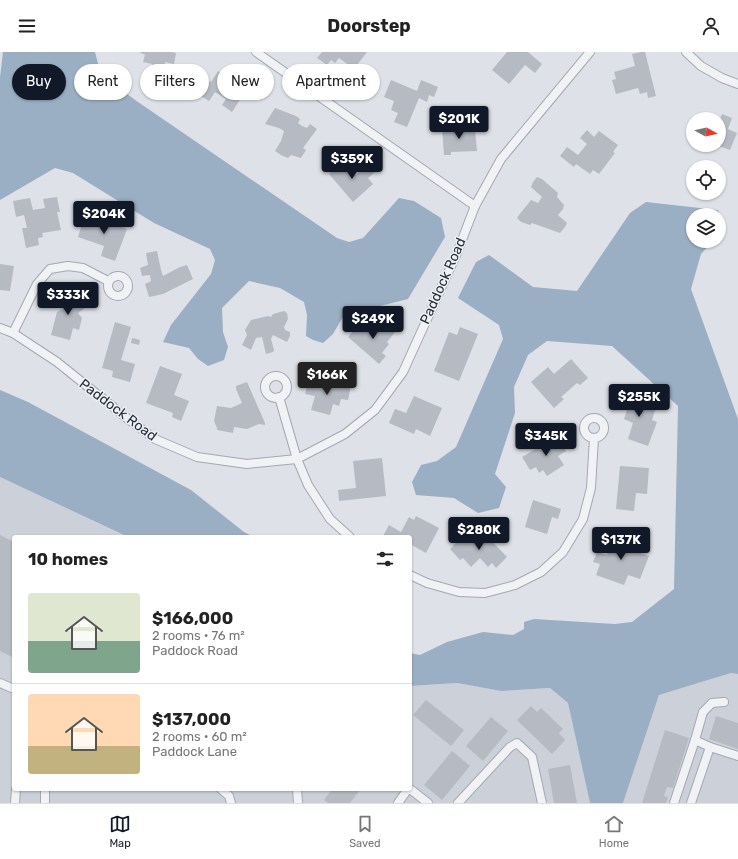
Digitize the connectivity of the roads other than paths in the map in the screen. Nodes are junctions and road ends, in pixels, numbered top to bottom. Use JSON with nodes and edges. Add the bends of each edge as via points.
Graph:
{"nodes":[{"id":1,"x":256,"y":52,"type":"edge"},
{"id":2,"x":590,"y":52,"type":"edge"},
{"id":3,"x":686,"y":52,"type":"edge"},
{"id":4,"x":738,"y":84,"type":"edge"},
{"id":5,"x":475,"y":206,"type":"junction"},
{"id":6,"x":108,"y":281,"type":"dead end"},
{"id":7,"x":0,"y":328,"type":"edge"},
{"id":8,"x":13,"y":333,"type":"junction"},
{"id":9,"x":279,"y":397,"type":"dead end"},
{"id":10,"x":594,"y":438,"type":"dead end"},
{"id":11,"x":297,"y":459,"type":"junction"},
{"id":12,"x":348,"y":535,"type":"edge"},
{"id":13,"x":412,"y":576,"type":"edge"},
{"id":14,"x":0,"y":683,"type":"edge"},
{"id":15,"x":12,"y":688,"type":"edge"},
{"id":16,"x":724,"y":702,"type":"dead end"},
{"id":17,"x":695,"y":740,"type":"junction"},
{"id":18,"x":710,"y":747,"type":"junction"},
{"id":19,"x":738,"y":756,"type":"edge"},
{"id":20,"x":16,"y":791,"type":"edge"},
{"id":21,"x":45,"y":791,"type":"edge"},
{"id":22,"x":223,"y":791,"type":"edge"},
{"id":23,"x":297,"y":791,"type":"edge"},
{"id":24,"x":407,"y":791,"type":"edge"},
{"id":25,"x":412,"y":791,"type":"edge"},
{"id":26,"x":15,"y":803,"type":"edge"},
{"id":27,"x":45,"y":803,"type":"edge"},
{"id":28,"x":231,"y":803,"type":"edge"},
{"id":29,"x":298,"y":803,"type":"edge"},
{"id":30,"x":398,"y":803,"type":"edge"},
{"id":31,"x":428,"y":803,"type":"edge"},
{"id":32,"x":458,"y":803,"type":"edge"},
{"id":33,"x":542,"y":803,"type":"edge"},
{"id":34,"x":674,"y":803,"type":"edge"},
{"id":35,"x":691,"y":803,"type":"edge"}],
"edges":[{"from":1,"to":5,"type":"street"},
{"from":2,"to":5,"type":"street","name":"Paddock Road","via":[[501,159]]},
{"from":3,"to":4,"type":"street","via":[[701,66]]},
{"from":5,"to":11,"type":"street","name":"Paddock Road","via":[[457,253],[403,372],[375,410],[345,434]]},
{"from":6,"to":8,"type":"street","via":[[83,268],[68,266],[50,269],[37,284]]},
{"from":7,"to":8,"type":"street","name":"Paddock Road"},
{"from":8,"to":11,"type":"street","name":"Paddock Road","via":[[57,362],[155,439],[197,457],[247,464]]},
{"from":9,"to":11,"type":"street"},
{"from":10,"to":13,"type":"street","via":[[591,488],[583,520],[563,552],[541,572],[515,585],[485,593],[459,592]]},
{"from":11,"to":12,"type":"street","via":[[308,485],[330,519]]},
{"from":14,"to":15,"type":"street"},
{"from":16,"to":17,"type":"street","via":[[712,703],[703,712]]},
{"from":17,"to":18,"type":"street"},
{"from":17,"to":34,"type":"street"},
{"from":18,"to":19,"type":"street"},
{"from":18,"to":35,"type":"street"},
{"from":20,"to":26,"type":"street"},
{"from":21,"to":27,"type":"street"},
{"from":22,"to":28,"type":"street","via":[[229,796]]},
{"from":23,"to":29,"type":"street"},
{"from":24,"to":30,"type":"street"},
{"from":25,"to":31,"type":"street"},
{"from":32,"to":33,"type":"street","via":[[510,747],[517,743],[532,757]]}]}
